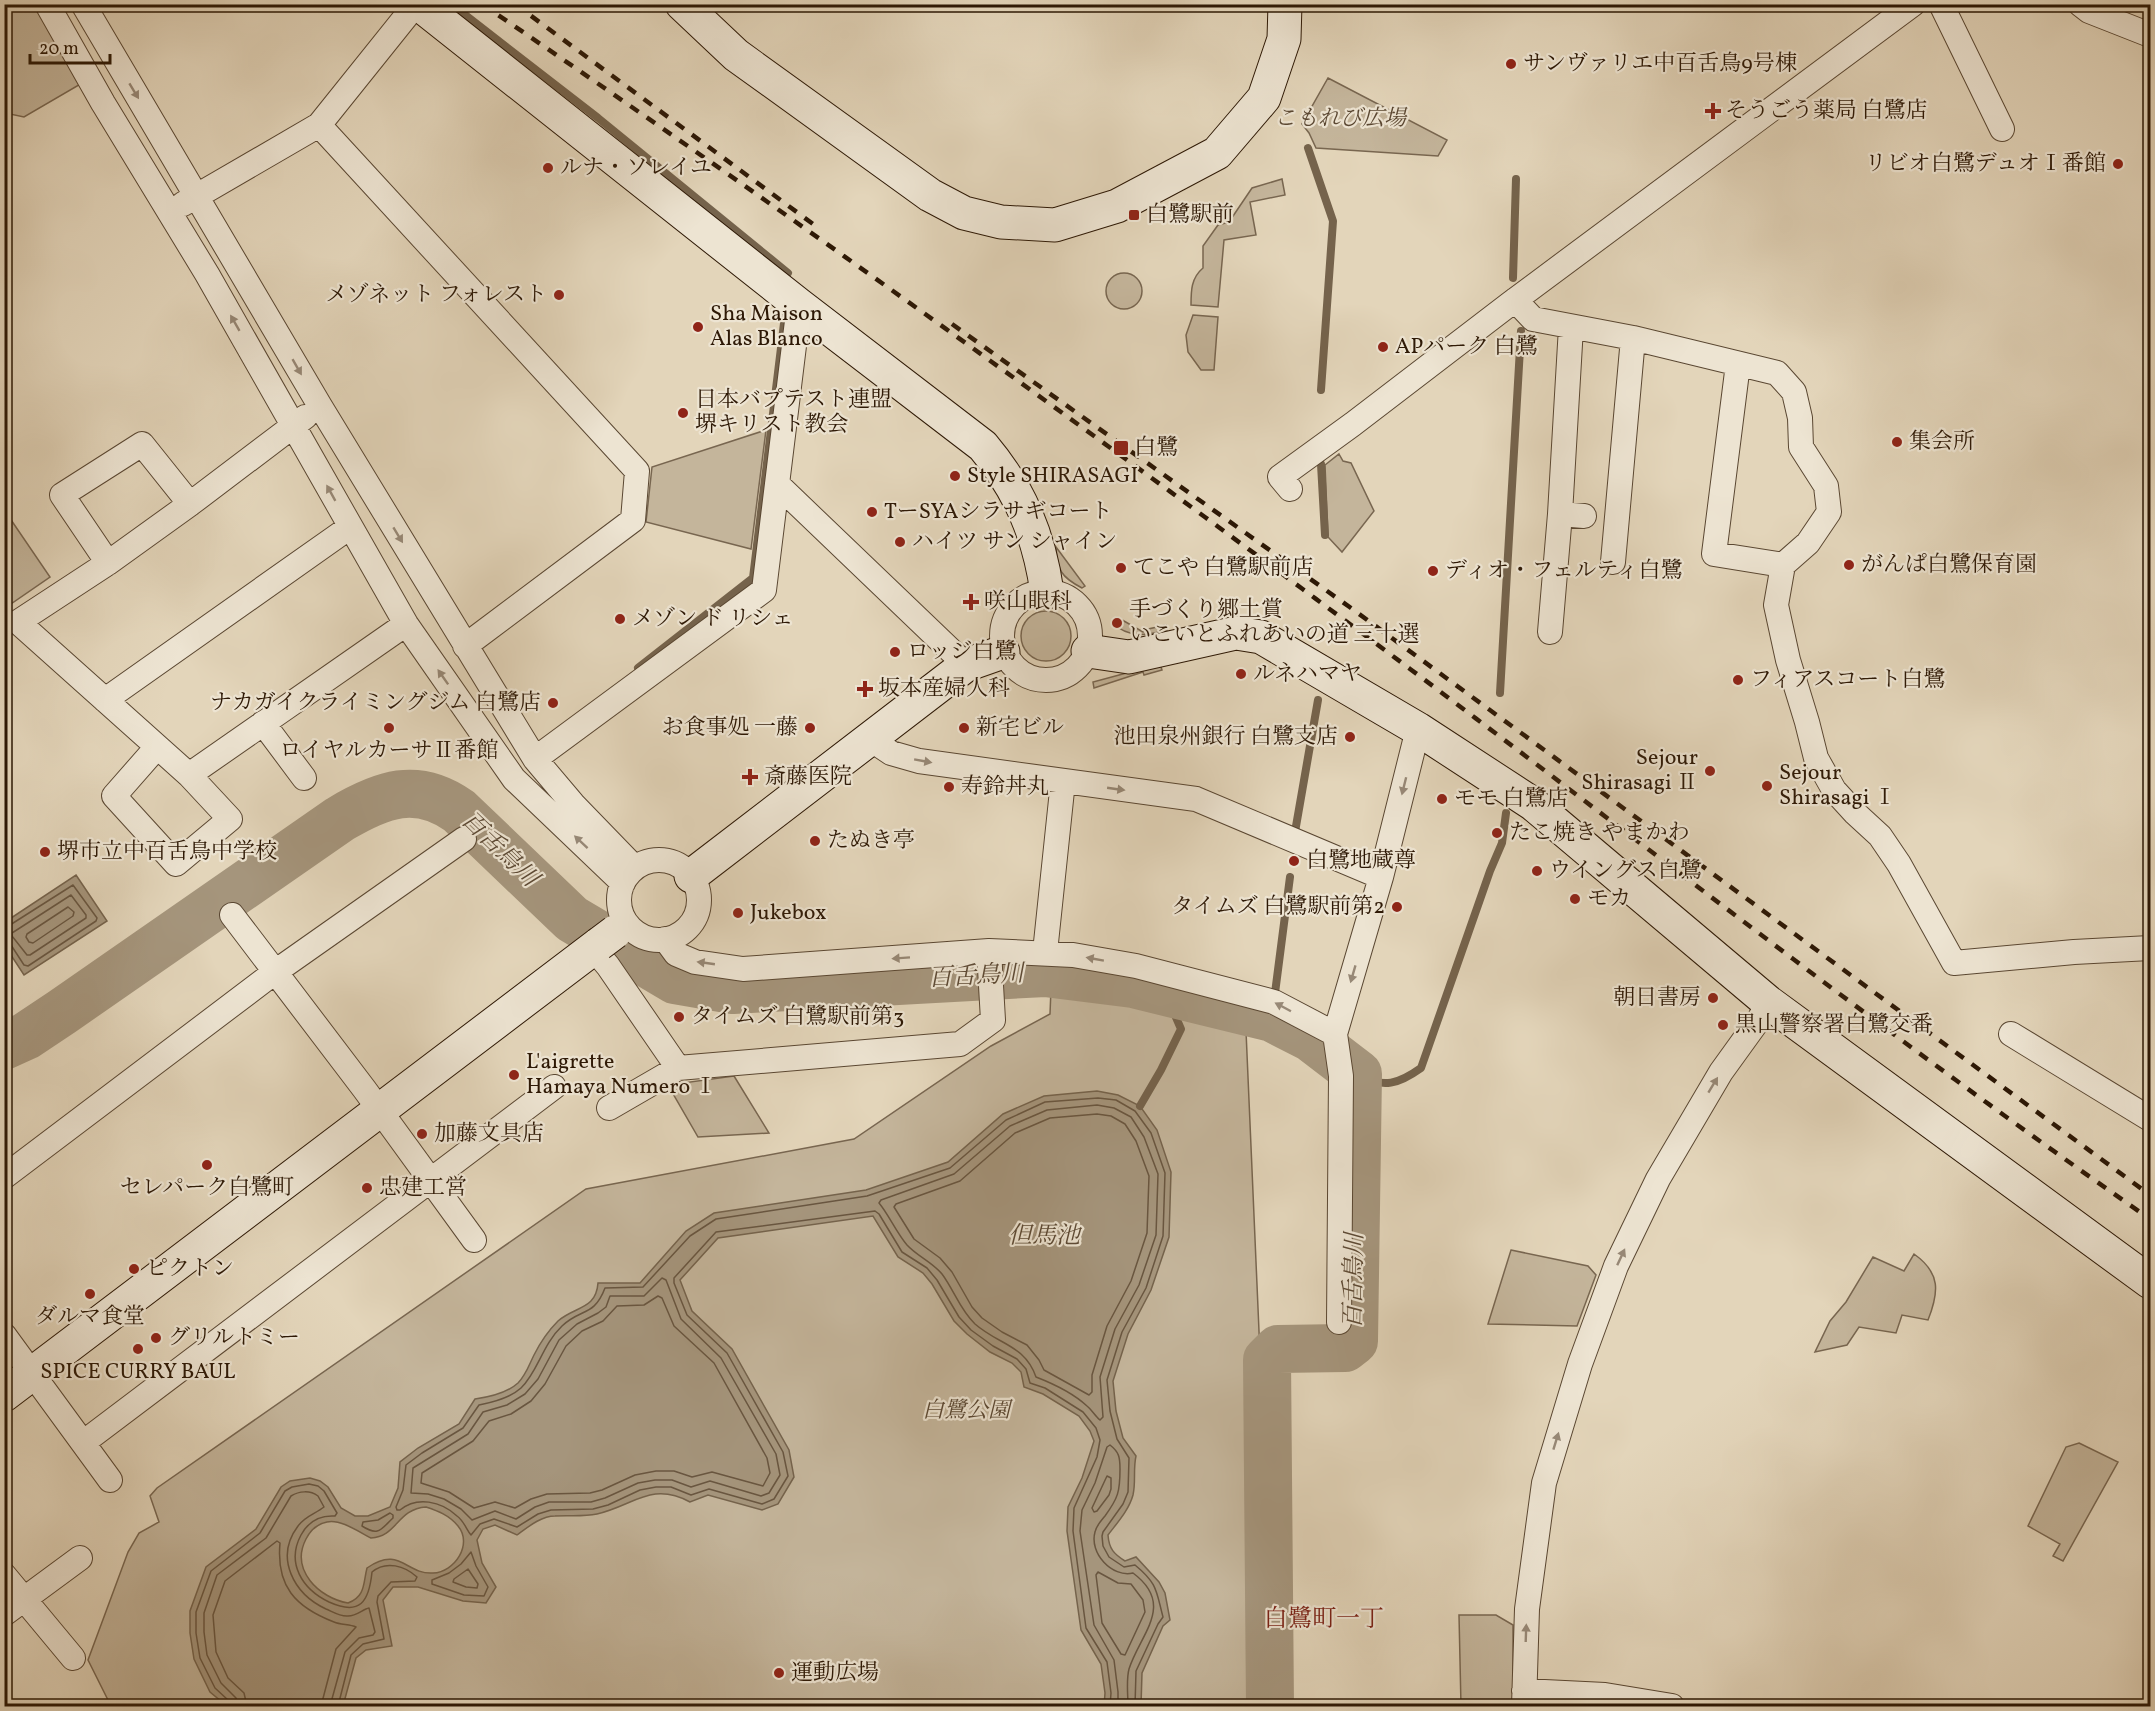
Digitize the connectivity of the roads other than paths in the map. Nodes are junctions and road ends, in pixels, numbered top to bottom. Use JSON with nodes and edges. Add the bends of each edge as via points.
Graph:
{"nodes":[{"id":1,"x":47,"y":4,"type":"edge"},
{"id":2,"x":83,"y":4,"type":"edge"},
{"id":3,"x":418,"y":4,"type":"edge"},
{"id":4,"x":682,"y":4,"type":"edge"},
{"id":5,"x":1285,"y":4,"type":"edge"},
{"id":6,"x":1913,"y":4,"type":"edge"},
{"id":7,"x":1941,"y":4,"type":"edge"},
{"id":8,"x":2080,"y":4,"type":"edge"},
{"id":9,"x":2151,"y":35,"type":"edge"},
{"id":10,"x":319,"y":125,"type":"junction"},
{"id":11,"x":2002,"y":129,"type":"dead end"},
{"id":12,"x":197,"y":196,"type":"junction"},
{"id":13,"x":170,"y":212,"type":"junction"},
{"id":14,"x":1515,"y":300,"type":"junction"},
{"id":15,"x":799,"y":305,"type":"junction"},
{"id":16,"x":1571,"y":327,"type":"junction"},
{"id":17,"x":1633,"y":338,"type":"junction"},
{"id":18,"x":1738,"y":364,"type":"junction"},
{"id":19,"x":320,"y":406,"type":"junction"},
{"id":20,"x":293,"y":425,"type":"junction"},
{"id":21,"x":777,"y":484,"type":"junction"},
{"id":22,"x":1290,"y":489,"type":"dead end"},
{"id":23,"x":190,"y":504,"type":"junction"},
{"id":24,"x":1560,"y":514,"type":"junction"},
{"id":25,"x":1584,"y":516,"type":"dead end"},
{"id":26,"x":350,"y":527,"type":"junction"},
{"id":27,"x":1612,"y":561,"type":"dead end"},
{"id":28,"x":108,"y":563,"type":"junction"},
{"id":29,"x":1783,"y":565,"type":"junction"},
{"id":30,"x":1047,"y":592,"type":"junction"},
{"id":31,"x":406,"y":624,"type":"junction"},
{"id":32,"x":1550,"y":632,"type":"dead end"},
{"id":33,"x":465,"y":646,"type":"junction"},
{"id":34,"x":1088,"y":651,"type":"junction"},
{"id":35,"x":1003,"y":652,"type":"junction"},
{"id":36,"x":966,"y":665,"type":"junction"},
{"id":37,"x":105,"y":700,"type":"junction"},
{"id":38,"x":263,"y":723,"type":"junction"},
{"id":39,"x":1418,"y":729,"type":"junction"},
{"id":40,"x":870,"y":739,"type":"junction"},
{"id":41,"x":157,"y":747,"type":"junction"},
{"id":42,"x":535,"y":759,"type":"junction"},
{"id":43,"x":189,"y":775,"type":"junction"},
{"id":44,"x":304,"y":778,"type":"dead end"},
{"id":45,"x":1063,"y":782,"type":"junction"},
{"id":46,"x":464,"y":839,"type":"dead end"},
{"id":47,"x":629,"y":875,"type":"junction"},
{"id":48,"x":691,"y":876,"type":"junction"},
{"id":49,"x":1381,"y":877,"type":"junction"},
{"id":50,"x":232,"y":915,"type":"dead end"},
{"id":51,"x":609,"y":937,"type":"junction"},
{"id":52,"x":665,"y":939,"type":"junction"},
{"id":53,"x":2151,"y":948,"type":"edge"},
{"id":54,"x":989,"y":951,"type":"junction"},
{"id":55,"x":1045,"y":952,"type":"junction"},
{"id":56,"x":275,"y":972,"type":"junction"},
{"id":57,"x":1768,"y":1002,"type":"junction"},
{"id":58,"x":2011,"y":1034,"type":"dead end"},
{"id":59,"x":1335,"y":1035,"type":"junction"},
{"id":60,"x":678,"y":1068,"type":"junction"},
{"id":61,"x":554,"y":1087,"type":"dead end"},
{"id":62,"x":609,"y":1108,"type":"dead end"},
{"id":63,"x":380,"y":1110,"type":"junction"},
{"id":64,"x":2151,"y":1119,"type":"edge"},
{"id":65,"x":4,"y":1178,"type":"edge"},
{"id":66,"x":431,"y":1179,"type":"junction"},
{"id":67,"x":474,"y":1240,"type":"dead end"},
{"id":68,"x":2151,"y":1282,"type":"edge"},
{"id":69,"x":1339,"y":1322,"type":"dead end"},
{"id":70,"x":4,"y":1335,"type":"edge"},
{"id":71,"x":33,"y":1374,"type":"junction"},
{"id":72,"x":4,"y":1395,"type":"edge"},
{"id":73,"x":84,"y":1442,"type":"junction"},
{"id":74,"x":110,"y":1480,"type":"dead end"},
{"id":75,"x":80,"y":1558,"type":"dead end"},
{"id":76,"x":4,"y":1575,"type":"edge"},
{"id":77,"x":25,"y":1598,"type":"junction"},
{"id":78,"x":4,"y":1614,"type":"edge"},
{"id":79,"x":73,"y":1658,"type":"dead end"},
{"id":80,"x":1524,"y":1699,"type":"edge"},
{"id":81,"x":1672,"y":1707,"type":"edge"}],
"edges":[{"from":1,"to":13,"type":"street"},
{"from":2,"to":12,"type":"street","one_way":true},
{"from":3,"to":10,"type":"street"},
{"from":3,"to":15,"type":"street"},
{"from":4,"to":5,"type":"street","via":[[736,55],[930,195],[982,218],[1055,225],[1117,206],[1217,153],[1264,98],[1284,39]]},
{"from":6,"to":14,"type":"street"},
{"from":7,"to":11,"type":"street"},
{"from":8,"to":9,"type":"street"},
{"from":10,"to":12,"type":"street"},
{"from":10,"to":33,"type":"street","via":[[637,471],[633,520]]},
{"from":12,"to":13,"type":"street"},
{"from":12,"to":19,"type":"street","one_way":true},
{"from":20,"to":13,"type":"street","one_way":true},
{"from":14,"to":16,"type":"street","via":[[1533,320]]},
{"from":14,"to":22,"type":"street","via":[[1280,477]]},
{"from":15,"to":21,"type":"street"},
{"from":15,"to":30,"type":"street","via":[[983,446],[1023,505],[1043,566]]},
{"from":16,"to":17,"type":"street"},
{"from":16,"to":24,"type":"street"},
{"from":17,"to":18,"type":"street"},
{"from":17,"to":27,"type":"street"},
{"from":18,"to":29,"type":"street","via":[[1714,554]]},
{"from":18,"to":29,"type":"street","via":[[1777,373],[1794,392],[1802,447],[1826,486],[1828,512],[1808,543]]},
{"from":19,"to":20,"type":"street"},
{"from":19,"to":33,"type":"street","one_way":true},
{"from":20,"to":23,"type":"street"},
{"from":26,"to":20,"type":"street","one_way":true},
{"from":21,"to":36,"type":"street"},
{"from":21,"to":42,"type":"street","via":[[764,590]]},
{"from":23,"to":28,"type":"street"},
{"from":23,"to":28,"type":"street","via":[[142,444],[62,495]]},
{"from":24,"to":25,"type":"street"},
{"from":24,"to":32,"type":"street"},
{"from":26,"to":31,"type":"street"},
{"from":26,"to":37,"type":"street"},
{"from":28,"to":37,"type":"street","via":[[18,622]]},
{"from":29,"to":53,"type":"street","via":[[1776,605],[1816,758],[1834,790],[1880,836],[1899,864],[1954,963]]},
{"from":30,"to":34,"type":"street","via":[[1066,597],[1082,610],[1089,622]]},
{"from":30,"to":35,"type":"street","via":[[1034,593],[1012,607],[1002,630]]},
{"from":31,"to":38,"type":"street"},
{"from":47,"to":31,"type":"street","one_way":true,"via":[[514,779]]},
{"from":33,"to":42,"type":"street"},
{"from":34,"to":35,"type":"street","via":[[1071,673],[1057,680],[1041,681],[1014,668]]},
{"from":34,"to":39,"type":"street","via":[[1129,657],[1236,633],[1261,637]]},
{"from":35,"to":36,"type":"street"},
{"from":36,"to":40,"type":"street"},
{"from":37,"to":41,"type":"street"},
{"from":38,"to":43,"type":"street"},
{"from":38,"to":44,"type":"street"},
{"from":39,"to":49,"type":"street","one_way":true},
{"from":39,"to":57,"type":"street","via":[[1533,804]]},
{"from":40,"to":45,"type":"street","one_way":true,"via":[[891,753],[919,761]]},
{"from":40,"to":48,"type":"street"},
{"from":41,"to":43,"type":"street"},
{"from":41,"to":43,"type":"street","via":[[114,796],[176,864],[230,819]]},
{"from":42,"to":47,"type":"street"},
{"from":45,"to":49,"type":"street","one_way":true,"via":[[1196,799]]},
{"from":45,"to":55,"type":"street"},
{"from":46,"to":56,"type":"street"},
{"from":47,"to":48,"type":"street","via":[[646,862],[659,860],[682,867]]},
{"from":47,"to":51,"type":"street"},
{"from":48,"to":52,"type":"street","via":[[698,888],[696,915],[679,935]]},
{"from":49,"to":59,"type":"street","one_way":true},
{"from":50,"to":56,"type":"street"},
{"from":51,"to":52,"type":"street","via":[[634,931],[654,940]]},
{"from":51,"to":60,"type":"street","via":[[608,966]]},
{"from":51,"to":63,"type":"street"},
{"from":54,"to":52,"type":"street","one_way":true,"via":[[743,969],[695,962],[676,954]]},
{"from":54,"to":55,"type":"street"},
{"from":54,"to":60,"type":"street","via":[[993,1020],[960,1044]]},
{"from":59,"to":55,"type":"street","one_way":true,"via":[[1274,1002],[1136,966]]},
{"from":56,"to":63,"type":"street"},
{"from":56,"to":65,"type":"street"},
{"from":57,"to":68,"type":"street"},
{"from":80,"to":57,"type":"street","one_way":true,"via":[[1527,1609],[1544,1483],[1580,1364],[1616,1266],[1658,1179]]},
{"from":58,"to":64,"type":"street"},
{"from":59,"to":69,"type":"street","via":[[1341,1076]]},
{"from":60,"to":62,"type":"street"},
{"from":61,"to":66,"type":"street"},
{"from":63,"to":66,"type":"street"},
{"from":63,"to":71,"type":"street"},
{"from":66,"to":67,"type":"street"},
{"from":66,"to":73,"type":"street"},
{"from":70,"to":71,"type":"street"},
{"from":71,"to":72,"type":"street"},
{"from":71,"to":73,"type":"street"},
{"from":73,"to":74,"type":"street"},
{"from":75,"to":77,"type":"street"},
{"from":76,"to":77,"type":"street"},
{"from":77,"to":78,"type":"street"},
{"from":77,"to":79,"type":"street"},
{"from":80,"to":81,"type":"street","via":[[1605,1695]]}]}
